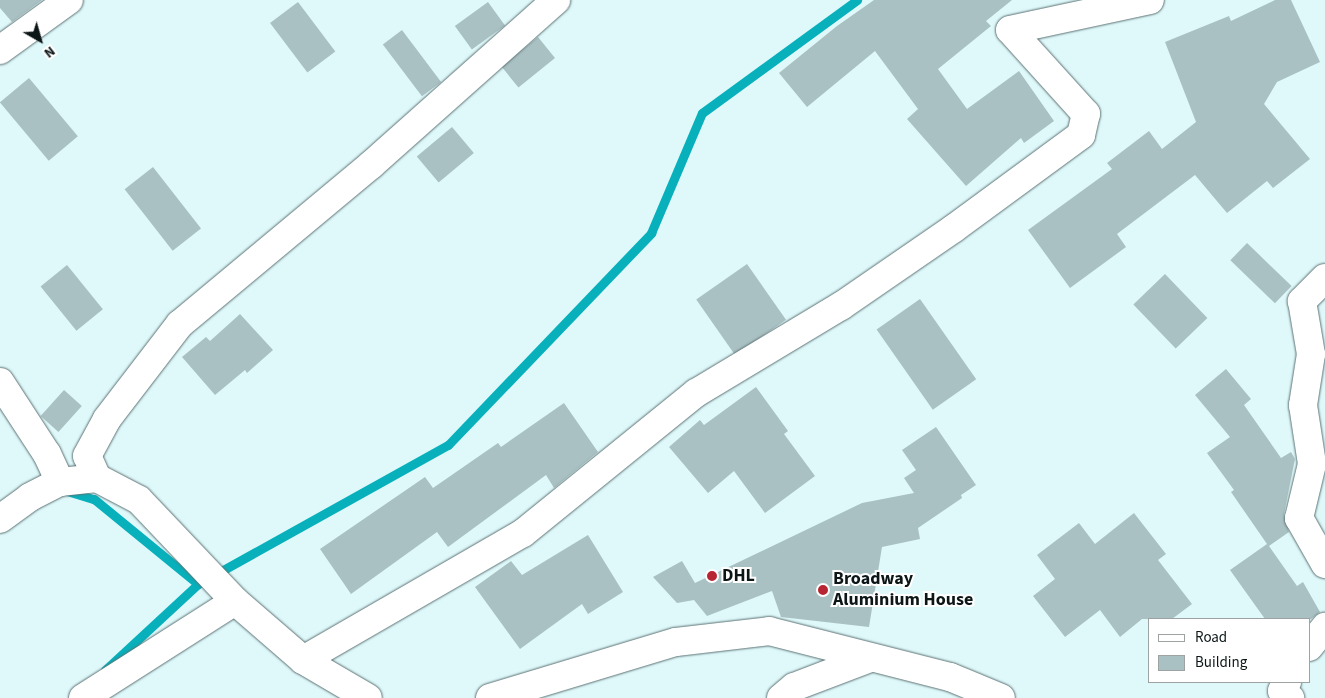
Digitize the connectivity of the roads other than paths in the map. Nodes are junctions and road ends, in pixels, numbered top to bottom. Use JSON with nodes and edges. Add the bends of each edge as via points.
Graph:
{"nodes":[{"id":1,"x":69,"y":0,"type":"edge"},
{"id":2,"x":556,"y":0,"type":"edge"},
{"id":3,"x":1150,"y":0,"type":"edge"},
{"id":4,"x":0,"y":50,"type":"edge"},
{"id":5,"x":1325,"y":278,"type":"edge"},
{"id":6,"x":0,"y":382,"type":"edge"},
{"id":7,"x":97,"y":478,"type":"junction"},
{"id":8,"x":60,"y":482,"type":"junction"},
{"id":9,"x":0,"y":519,"type":"edge"},
{"id":10,"x":1325,"y":564,"type":"edge"},
{"id":11,"x":235,"y":601,"type":"junction"},
{"id":12,"x":1325,"y":627,"type":"edge"},
{"id":13,"x":1310,"y":646,"type":"edge"},
{"id":14,"x":870,"y":658,"type":"junction"},
{"id":15,"x":302,"y":660,"type":"junction"},
{"id":16,"x":1286,"y":683,"type":"edge"},
{"id":17,"x":83,"y":698,"type":"edge"},
{"id":18,"x":368,"y":698,"type":"edge"},
{"id":19,"x":494,"y":698,"type":"edge"},
{"id":20,"x":781,"y":698,"type":"edge"},
{"id":21,"x":1001,"y":698,"type":"edge"},
{"id":22,"x":1290,"y":698,"type":"edge"}],
"edges":[{"from":1,"to":4,"type":"street"},
{"from":2,"to":7,"type":"street","via":[[371,165],[180,324],[107,419],[87,456]]},
{"from":3,"to":15,"type":"street","via":[[1010,30],[1086,114],[1081,135],[841,306],[696,392],[523,533]]},
{"from":5,"to":10,"type":"street","via":[[1302,301],[1311,354],[1303,405],[1312,464],[1299,518]]},
{"from":6,"to":8,"type":"street","via":[[47,454]]},
{"from":7,"to":8,"type":"street"},
{"from":7,"to":11,"type":"street","via":[[139,500]]},
{"from":8,"to":9,"type":"street","via":[[30,497]]},
{"from":11,"to":15,"type":"street"},
{"from":11,"to":17,"type":"street"},
{"from":12,"to":13,"type":"street"},
{"from":14,"to":19,"type":"street","via":[[769,631],[676,642]]},
{"from":14,"to":20,"type":"street","via":[[794,687]]},
{"from":14,"to":21,"type":"street","via":[[950,678]]},
{"from":15,"to":18,"type":"street"},
{"from":16,"to":22,"type":"street","via":[[1282,691]]}]}
